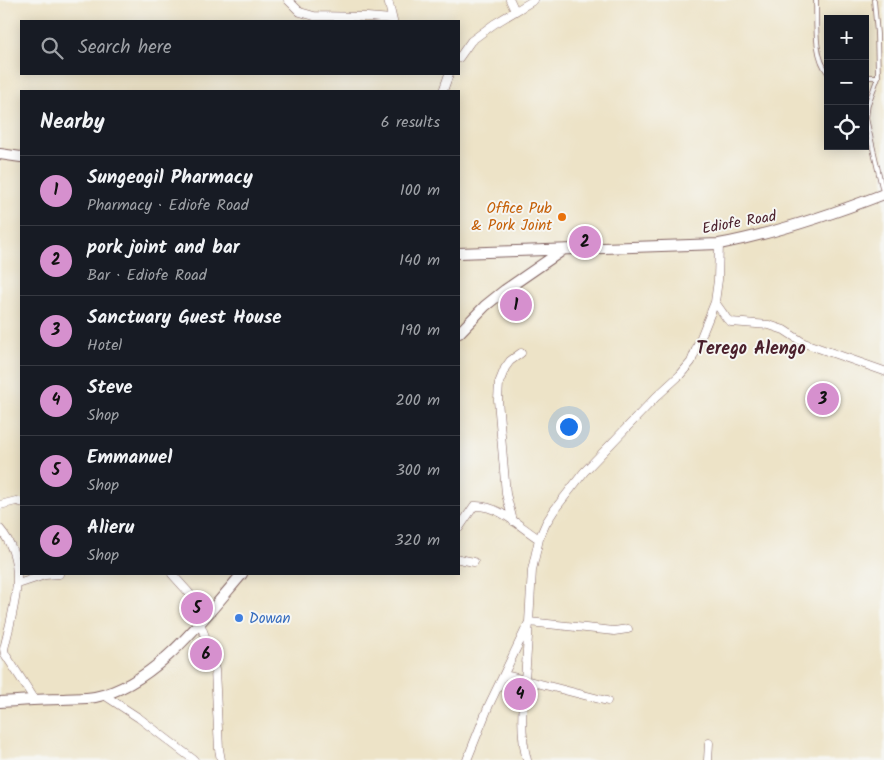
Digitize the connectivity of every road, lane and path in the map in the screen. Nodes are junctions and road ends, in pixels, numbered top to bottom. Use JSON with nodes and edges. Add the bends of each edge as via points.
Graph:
{"nodes":[{"id":1,"x":288,"y":0,"type":"edge"},
{"id":2,"x":388,"y":0,"type":"edge"},
{"id":3,"x":510,"y":0,"type":"edge"},
{"id":4,"x":534,"y":0,"type":"edge"},
{"id":5,"x":816,"y":0,"type":"edge"},
{"id":6,"x":874,"y":0,"type":"edge"},
{"id":7,"x":515,"y":11,"type":"junction"},
{"id":8,"x":393,"y":20,"type":"edge"},
{"id":9,"x":460,"y":57,"type":"edge"},
{"id":10,"x":824,"y":68,"type":"edge"},
{"id":11,"x":449,"y":75,"type":"edge"},
{"id":12,"x":878,"y":77,"type":"junction"},
{"id":13,"x":869,"y":78,"type":"edge"},
{"id":14,"x":443,"y":90,"type":"edge"},
{"id":15,"x":0,"y":154,"type":"edge"},
{"id":16,"x":20,"y":157,"type":"edge"},
{"id":17,"x":884,"y":194,"type":"edge"},
{"id":18,"x":719,"y":244,"type":"junction"},
{"id":19,"x":563,"y":250,"type":"junction"},
{"id":20,"x":460,"y":253,"type":"edge"},
{"id":21,"x":715,"y":302,"type":"junction"},
{"id":22,"x":460,"y":332,"type":"edge"},
{"id":23,"x":521,"y":353,"type":"dead end"},
{"id":24,"x":884,"y":371,"type":"edge"},
{"id":25,"x":20,"y":502,"type":"edge"},
{"id":26,"x":0,"y":505,"type":"edge"},
{"id":27,"x":513,"y":521,"type":"junction"},
{"id":28,"x":460,"y":527,"type":"edge"},
{"id":29,"x":0,"y":529,"type":"edge"},
{"id":30,"x":539,"y":539,"type":"junction"},
{"id":31,"x":460,"y":559,"type":"edge"},
{"id":32,"x":474,"y":562,"type":"dead end"},
{"id":33,"x":45,"y":575,"type":"edge"},
{"id":34,"x":173,"y":575,"type":"edge"},
{"id":35,"x":241,"y":575,"type":"edge"},
{"id":36,"x":18,"y":584,"type":"junction"},
{"id":37,"x":208,"y":614,"type":"junction"},
{"id":38,"x":529,"y":622,"type":"junction"},
{"id":39,"x":200,"y":623,"type":"junction"},
{"id":40,"x":628,"y":629,"type":"dead end"},
{"id":41,"x":504,"y":675,"type":"junction"},
{"id":42,"x":525,"y":680,"type":"junction"},
{"id":43,"x":104,"y":695,"type":"junction"},
{"id":44,"x":34,"y":700,"type":"junction"},
{"id":45,"x":607,"y":701,"type":"dead end"},
{"id":46,"x":0,"y":702,"type":"edge"},
{"id":47,"x":709,"y":743,"type":"dead end"},
{"id":48,"x":194,"y":760,"type":"edge"},
{"id":49,"x":221,"y":760,"type":"edge"},
{"id":50,"x":467,"y":760,"type":"edge"},
{"id":51,"x":527,"y":760,"type":"edge"},
{"id":52,"x":708,"y":760,"type":"edge"}],
"edges":[{"from":1,"to":8,"type":"street","via":[[300,12],[314,16]]},
{"from":2,"to":8,"type":"street"},
{"from":3,"to":7,"type":"street"},
{"from":4,"to":7,"type":"street"},
{"from":5,"to":10,"type":"lane","via":[[818,47]]},
{"from":6,"to":12,"type":"lane"},
{"from":7,"to":9,"type":"street","via":[[472,41]]},
{"from":11,"to":14,"type":"street"},
{"from":12,"to":13,"type":"lane"},
{"from":12,"to":17,"type":"lane","via":[[866,118]]},
{"from":15,"to":16,"type":"street"},
{"from":17,"to":18,"type":"street","name":"Ediofe Road","via":[[786,229]]},
{"from":18,"to":19,"type":"street","name":"Ediofe Road"},
{"from":18,"to":21,"type":"street"},
{"from":19,"to":20,"type":"street","name":"Ediofe Road"},
{"from":19,"to":22,"type":"street","via":[[505,290]]},
{"from":21,"to":24,"type":"street","via":[[726,320],[769,325],[804,343]]},
{"from":21,"to":30,"type":"street","via":[[691,362],[584,472],[555,509]]},
{"from":23,"to":27,"type":"street","via":[[505,368],[499,383],[498,400],[506,494]]},
{"from":25,"to":26,"type":"street"},
{"from":27,"to":28,"type":"street","via":[[481,505],[474,506]]},
{"from":27,"to":30,"type":"street"},
{"from":29,"to":36,"type":"street","via":[[16,561]]},
{"from":30,"to":38,"type":"street","via":[[532,570]]},
{"from":31,"to":32,"type":"street"},
{"from":33,"to":36,"type":"street"},
{"from":34,"to":37,"type":"street"},
{"from":35,"to":37,"type":"street"},
{"from":36,"to":44,"type":"street","via":[[4,649]]},
{"from":37,"to":39,"type":"street"},
{"from":38,"to":40,"type":"street"},
{"from":38,"to":41,"type":"street"},
{"from":38,"to":42,"type":"street"},
{"from":39,"to":43,"type":"street","via":[[138,680]]},
{"from":39,"to":49,"type":"street","via":[[215,670]]},
{"from":41,"to":42,"type":"street"},
{"from":41,"to":50,"type":"street"},
{"from":42,"to":45,"type":"street"},
{"from":42,"to":51,"type":"street","via":[[522,710],[523,746]]},
{"from":43,"to":44,"type":"street"},
{"from":43,"to":48,"type":"street"},
{"from":44,"to":46,"type":"street"},
{"from":47,"to":52,"type":"street"}]}
